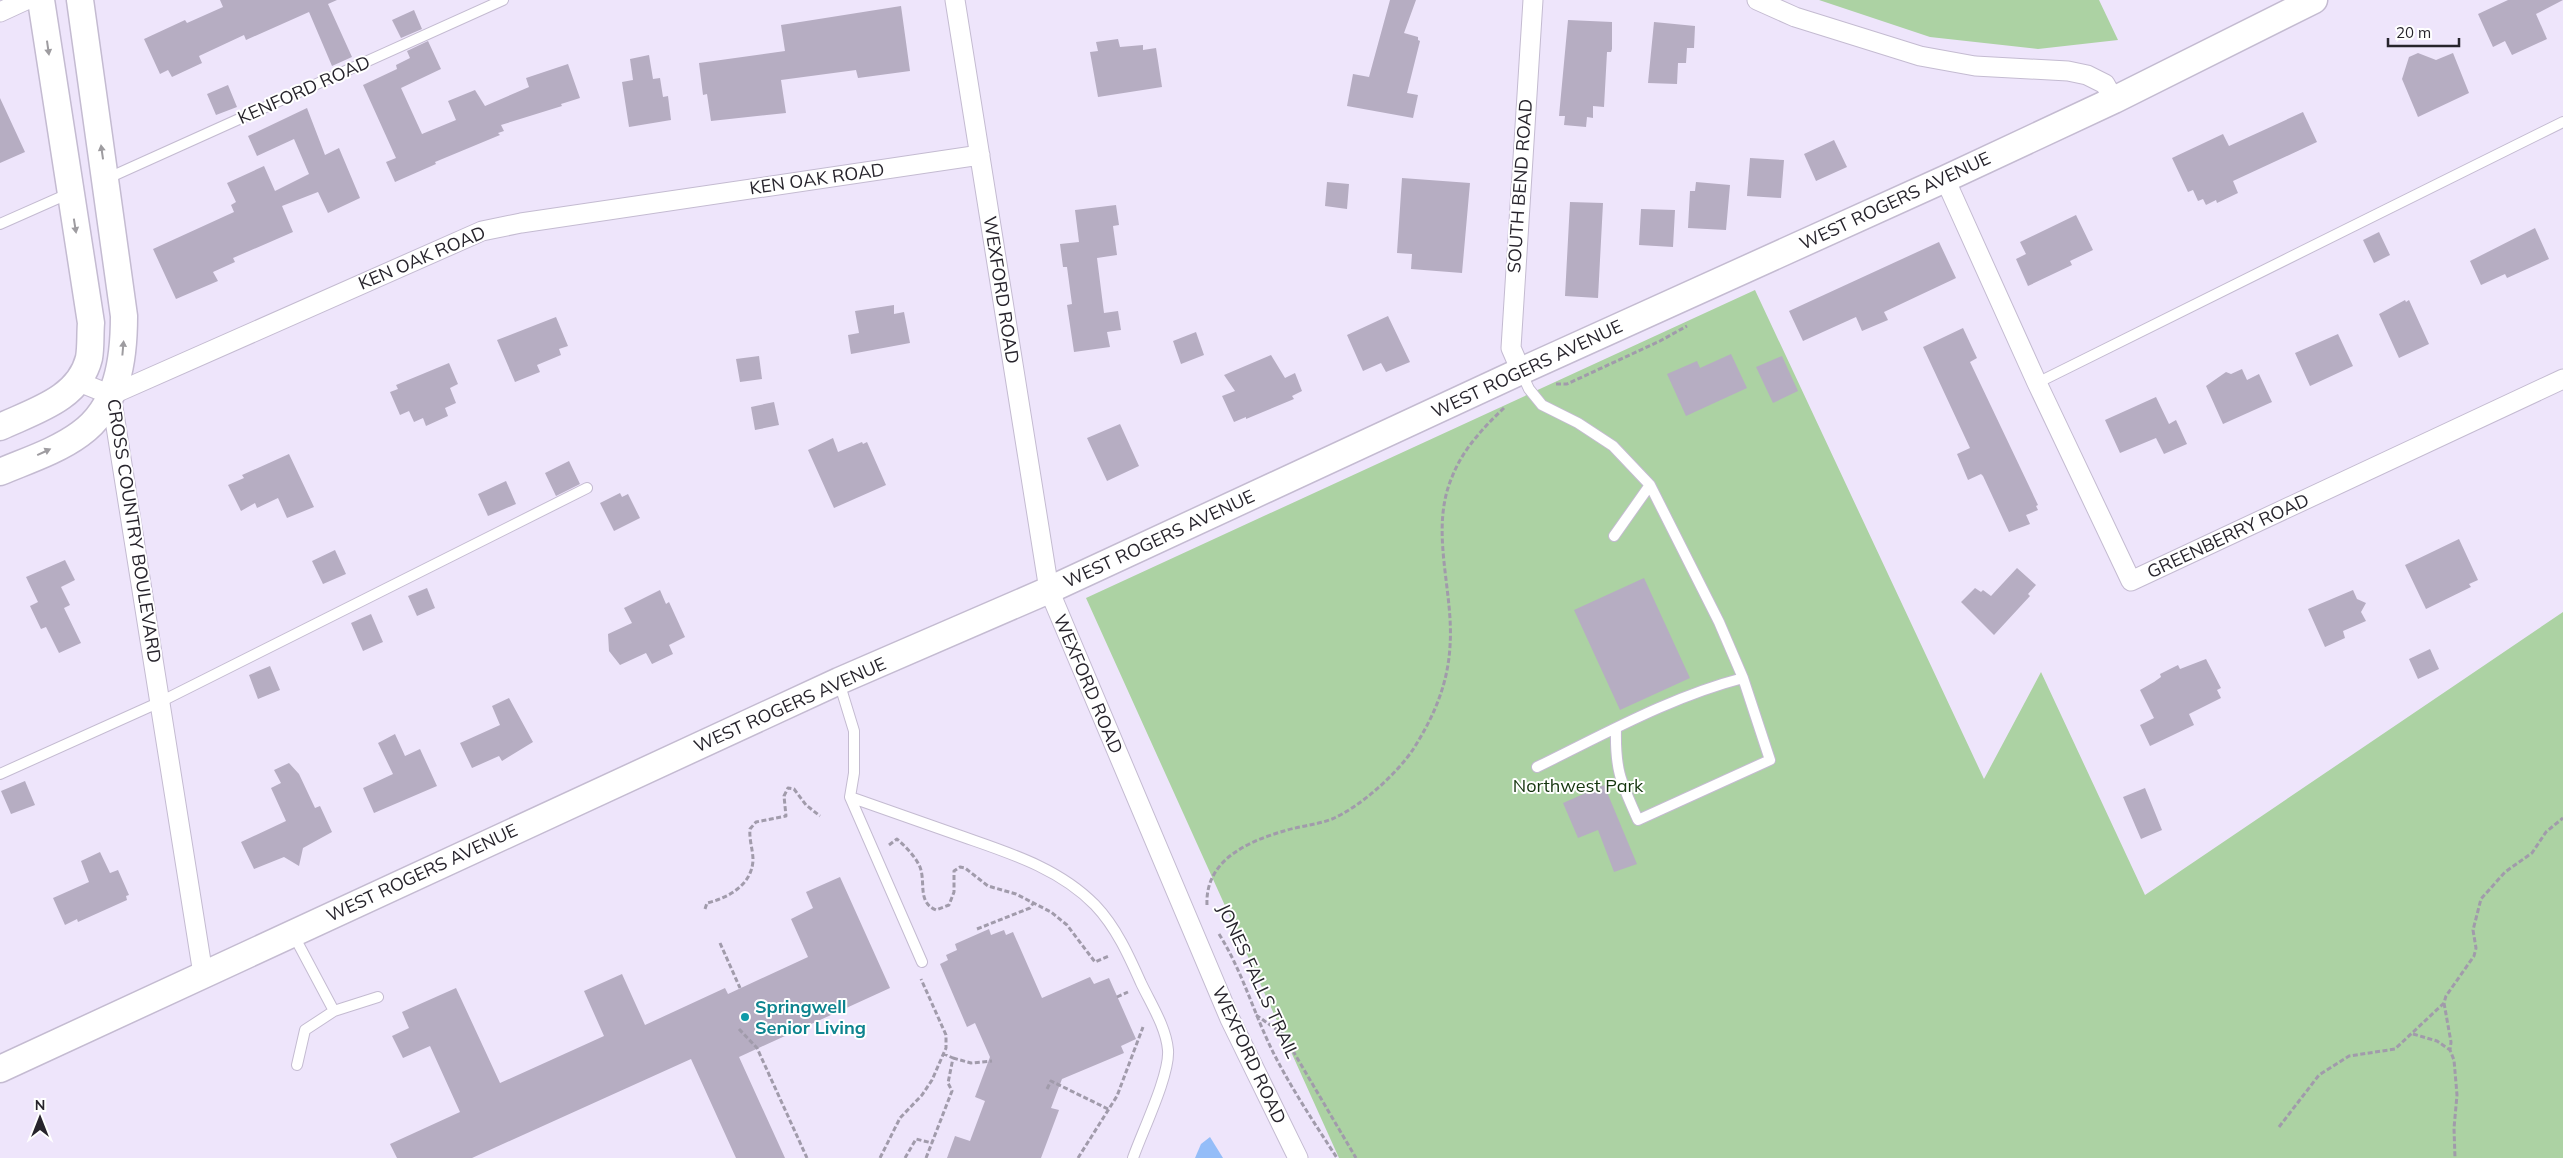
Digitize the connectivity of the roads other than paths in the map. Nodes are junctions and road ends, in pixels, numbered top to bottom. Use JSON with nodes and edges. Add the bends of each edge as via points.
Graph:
{"nodes":[{"id":1,"x":26,"y":0,"type":"edge"},
{"id":2,"x":41,"y":0,"type":"edge"},
{"id":3,"x":80,"y":0,"type":"edge"},
{"id":4,"x":503,"y":0,"type":"edge"},
{"id":5,"x":955,"y":0,"type":"edge"},
{"id":6,"x":1533,"y":0,"type":"edge"},
{"id":7,"x":1757,"y":0,"type":"edge"},
{"id":8,"x":2314,"y":0,"type":"edge"},
{"id":9,"x":0,"y":12,"type":"edge"},
{"id":10,"x":2114,"y":100,"type":"junction"},
{"id":11,"x":2563,"y":122,"type":"edge"},
{"id":12,"x":980,"y":155,"type":"junction"},
{"id":13,"x":106,"y":179,"type":"junction"},
{"id":14,"x":1945,"y":179,"type":"junction"},
{"id":15,"x":70,"y":193,"type":"junction"},
{"id":16,"x":0,"y":224,"type":"edge"},
{"id":17,"x":1521,"y":371,"type":"junction"},
{"id":18,"x":2563,"y":379,"type":"edge"},
{"id":19,"x":79,"y":382,"type":"junction"},
{"id":20,"x":2037,"y":383,"type":"junction"},
{"id":21,"x":111,"y":395,"type":"junction"},
{"id":22,"x":0,"y":427,"type":"edge"},
{"id":23,"x":0,"y":472,"type":"edge"},
{"id":24,"x":1650,"y":485,"type":"junction"},
{"id":25,"x":587,"y":488,"type":"dead end"},
{"id":26,"x":1614,"y":536,"type":"dead end"},
{"id":27,"x":1049,"y":590,"type":"junction"},
{"id":28,"x":1742,"y":678,"type":"junction"},
{"id":29,"x":839,"y":681,"type":"junction"},
{"id":30,"x":160,"y":702,"type":"junction"},
{"id":31,"x":1616,"y":728,"type":"junction"},
{"id":32,"x":1537,"y":767,"type":"dead end"},
{"id":33,"x":0,"y":774,"type":"edge"},
{"id":34,"x":850,"y":797,"type":"junction"},
{"id":35,"x":292,"y":933,"type":"junction"},
{"id":36,"x":922,"y":962,"type":"road end"},
{"id":37,"x":203,"y":974,"type":"junction"},
{"id":38,"x":378,"y":997,"type":"dead end"},
{"id":39,"x":334,"y":1011,"type":"junction"},
{"id":40,"x":297,"y":1065,"type":"dead end"},
{"id":41,"x":0,"y":1069,"type":"edge"},
{"id":42,"x":1132,"y":1158,"type":"edge"},
{"id":43,"x":1298,"y":1158,"type":"edge"}],
"edges":[{"from":1,"to":9,"type":"street"},
{"from":2,"to":15,"type":"street","one_way":true},
{"from":13,"to":3,"type":"street","name":"CROSS COUNTRY BOULEVARD","one_way":true},
{"from":4,"to":13,"type":"lane","name":"KENFORD ROAD"},
{"from":5,"to":12,"type":"street","name":"WEXFORD ROAD"},
{"from":6,"to":17,"type":"street","name":"SOUTH BEND ROAD","via":[[1510,348]]},
{"from":7,"to":10,"type":"street","via":[[1795,17],[1920,56],[1975,66],[2087,75],[2105,84]]},
{"from":8,"to":10,"type":"street","name":"WEST ROGERS AVENUE"},
{"from":10,"to":14,"type":"street","name":"WEST ROGERS AVENUE"},
{"from":11,"to":20,"type":"lane"},
{"from":12,"to":21,"type":"street","name":"KEN OAK ROAD","via":[[482,231]]},
{"from":12,"to":27,"type":"street","name":"WEXFORD ROAD"},
{"from":21,"to":13,"type":"street","name":"CROSS COUNTRY BOULEVARD","one_way":true,"via":[[121,368],[124,316]]},
{"from":14,"to":17,"type":"street","name":"WEST ROGERS AVENUE"},
{"from":14,"to":20,"type":"street","name":"GREENBERRY ROAD"},
{"from":15,"to":16,"type":"lane"},
{"from":15,"to":19,"type":"street","one_way":true,"via":[[91,323],[88,358]]},
{"from":17,"to":24,"type":"lane","via":[[1529,389],[1542,405],[1613,446]]},
{"from":17,"to":27,"type":"street","name":"WEST ROGERS AVENUE"},
{"from":18,"to":20,"type":"street","name":"GREENBERRY ROAD","via":[[2131,581]]},
{"from":19,"to":21,"type":"street"},
{"from":19,"to":22,"type":"street","via":[[63,397]]},
{"from":23,"to":21,"type":"street","one_way":true,"via":[[79,435],[94,423]]},
{"from":21,"to":30,"type":"street","name":"CROSS COUNTRY BOULEVARD"},
{"from":24,"to":26,"type":"lane"},
{"from":24,"to":28,"type":"lane","via":[[1711,604]]},
{"from":25,"to":30,"type":"lane"},
{"from":27,"to":29,"type":"street","name":"WEST ROGERS AVENUE"},
{"from":27,"to":43,"type":"street","name":"WEXFORD ROAD","via":[[1230,1019]]},
{"from":28,"to":31,"type":"lane","via":[[1708,687]]},
{"from":28,"to":31,"type":"lane","via":[[1770,760],[1638,820],[1618,775]]},
{"from":29,"to":34,"type":"lane","via":[[854,730],[854,773]]},
{"from":29,"to":35,"type":"street","name":"WEST ROGERS AVENUE"},
{"from":30,"to":33,"type":"lane"},
{"from":30,"to":37,"type":"street","name":"CROSS COUNTRY BOULEVARD"},
{"from":31,"to":32,"type":"lane"},
{"from":34,"to":36,"type":"lane"},
{"from":34,"to":42,"type":"lane","via":[[1001,850],[1048,870],[1075,887],[1108,921],[1128,954],[1165,1034],[1168,1051],[1162,1080]]},
{"from":35,"to":37,"type":"street","name":"WEST ROGERS AVENUE"},
{"from":35,"to":39,"type":"lane"},
{"from":37,"to":41,"type":"street","name":"WEST ROGERS AVENUE"},
{"from":38,"to":39,"type":"lane"},
{"from":39,"to":40,"type":"lane","via":[[305,1030]]}]}
